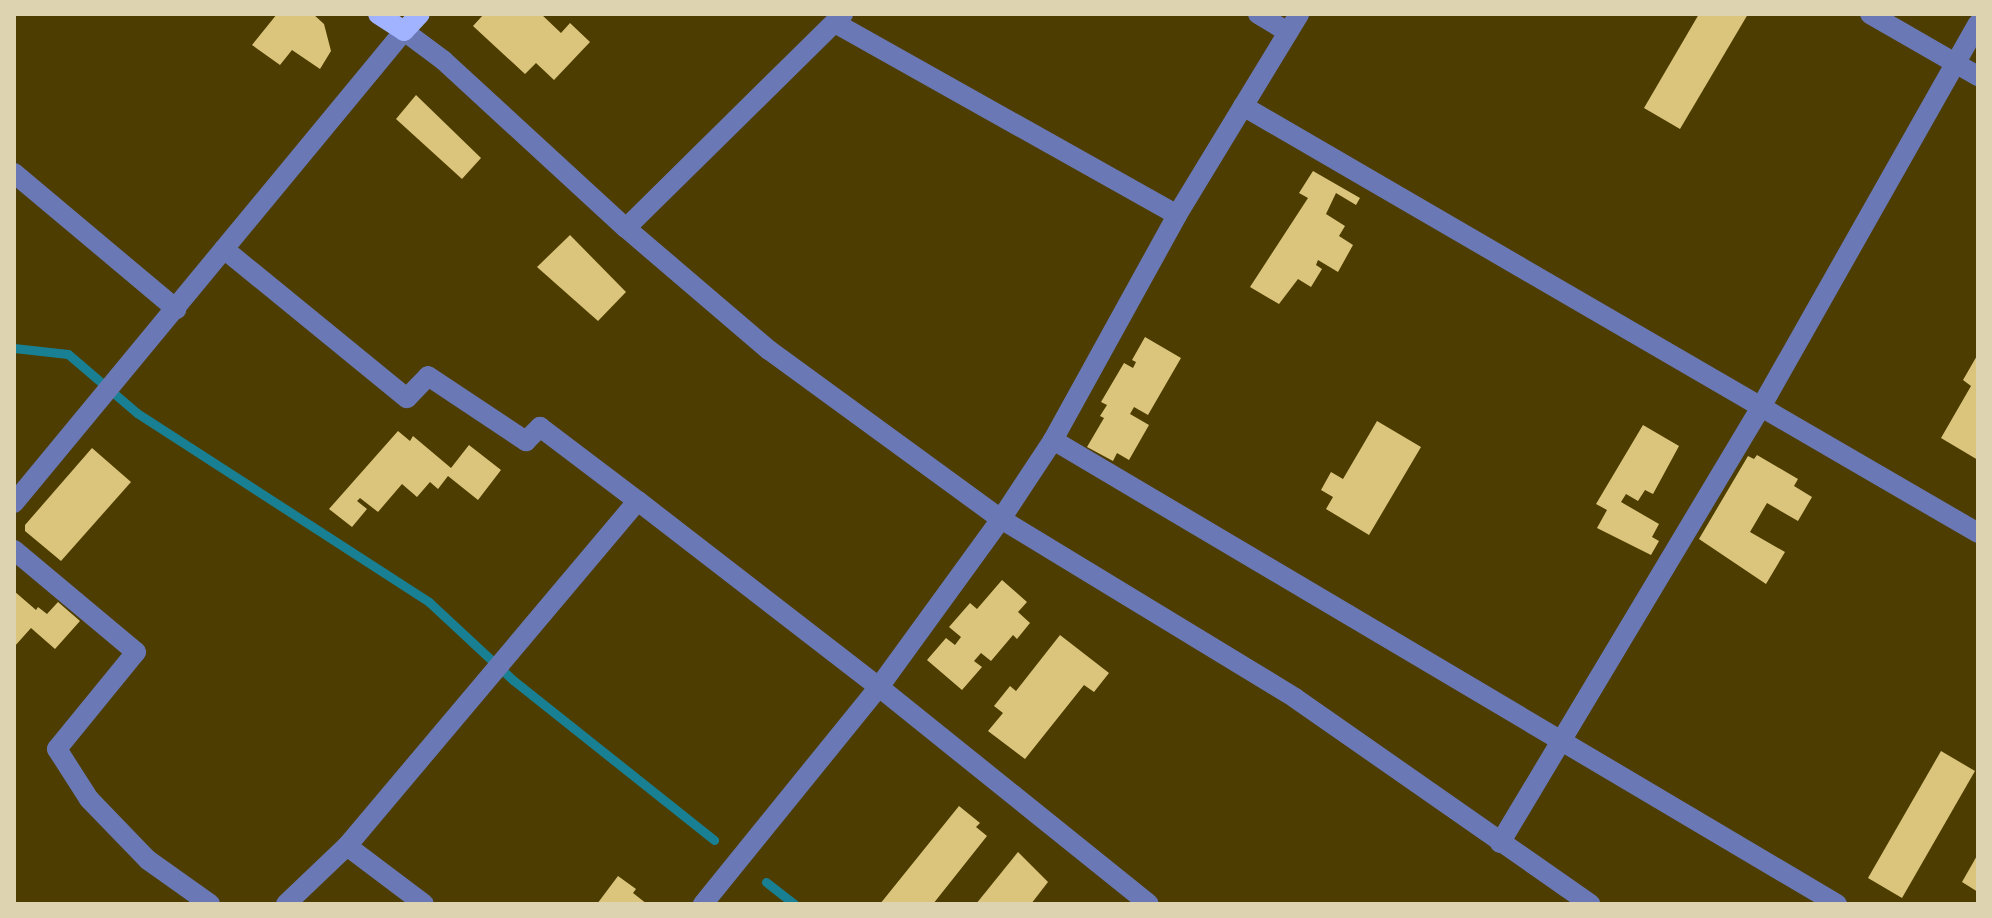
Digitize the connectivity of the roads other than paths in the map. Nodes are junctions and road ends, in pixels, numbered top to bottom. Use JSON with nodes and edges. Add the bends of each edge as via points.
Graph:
{"nodes":[{"id":1,"x":378,"y":14,"type":"edge"},
{"id":2,"x":420,"y":14,"type":"edge"},
{"id":3,"x":1258,"y":14,"type":"edge"},
{"id":4,"x":1870,"y":14,"type":"edge"},
{"id":5,"x":839,"y":19,"type":"edge"},
{"id":6,"x":1293,"y":23,"type":"edge"},
{"id":7,"x":1978,"y":24,"type":"edge"},
{"id":8,"x":404,"y":31,"type":"junction"},
{"id":9,"x":1955,"y":63,"type":"junction"},
{"id":10,"x":1978,"y":76,"type":"edge"},
{"id":11,"x":1243,"y":106,"type":"junction"},
{"id":12,"x":14,"y":173,"type":"edge"},
{"id":13,"x":1177,"y":215,"type":"junction"},
{"id":14,"x":626,"y":228,"type":"junction"},
{"id":15,"x":224,"y":249,"type":"junction"},
{"id":16,"x":176,"y":309,"type":"junction"},
{"id":17,"x":1761,"y":407,"type":"junction"},
{"id":18,"x":1053,"y":440,"type":"junction"},
{"id":19,"x":638,"y":501,"type":"junction"},
{"id":20,"x":14,"y":503,"type":"edge"},
{"id":21,"x":1001,"y":519,"type":"junction"},
{"id":22,"x":1978,"y":533,"type":"edge"},
{"id":23,"x":14,"y":550,"type":"edge"},
{"id":24,"x":879,"y":687,"type":"junction"},
{"id":25,"x":1562,"y":741,"type":"junction"},
{"id":26,"x":1500,"y":843,"type":"junction"},
{"id":27,"x":347,"y":846,"type":"junction"},
{"id":28,"x":210,"y":904,"type":"edge"},
{"id":29,"x":286,"y":904,"type":"edge"},
{"id":30,"x":424,"y":904,"type":"edge"},
{"id":31,"x":703,"y":904,"type":"edge"},
{"id":32,"x":1149,"y":904,"type":"edge"},
{"id":33,"x":1590,"y":904,"type":"edge"},
{"id":34,"x":1837,"y":904,"type":"edge"}],
"edges":[{"from":1,"to":8,"type":"main road"},
{"from":2,"to":8,"type":"main road"},
{"from":3,"to":6,"type":"street"},
{"from":4,"to":9,"type":"street"},
{"from":5,"to":13,"type":"street"},
{"from":5,"to":14,"type":"street"},
{"from":6,"to":11,"type":"street"},
{"from":7,"to":9,"type":"street"},
{"from":8,"to":14,"type":"street","via":[[443,60]]},
{"from":8,"to":15,"type":"street"},
{"from":9,"to":10,"type":"street"},
{"from":9,"to":17,"type":"street"},
{"from":11,"to":13,"type":"street"},
{"from":11,"to":17,"type":"street"},
{"from":12,"to":16,"type":"street"},
{"from":13,"to":18,"type":"street"},
{"from":14,"to":21,"type":"street","via":[[769,350]]},
{"from":15,"to":16,"type":"street"},
{"from":15,"to":19,"type":"street","via":[[407,398],[428,376],[526,441],[540,427]]},
{"from":16,"to":20,"type":"street"},
{"from":17,"to":22,"type":"street"},
{"from":17,"to":25,"type":"street"},
{"from":18,"to":21,"type":"street"},
{"from":18,"to":25,"type":"street"},
{"from":19,"to":24,"type":"street"},
{"from":19,"to":27,"type":"street"},
{"from":21,"to":24,"type":"street"},
{"from":21,"to":26,"type":"street","via":[[1295,698]]},
{"from":23,"to":28,"type":"street","via":[[136,652],[57,749],[89,799],[148,860]]},
{"from":24,"to":31,"type":"street"},
{"from":24,"to":32,"type":"street"},
{"from":25,"to":26,"type":"street"},
{"from":25,"to":34,"type":"street"},
{"from":26,"to":33,"type":"street"},
{"from":27,"to":29,"type":"street"},
{"from":27,"to":30,"type":"street"}]}
